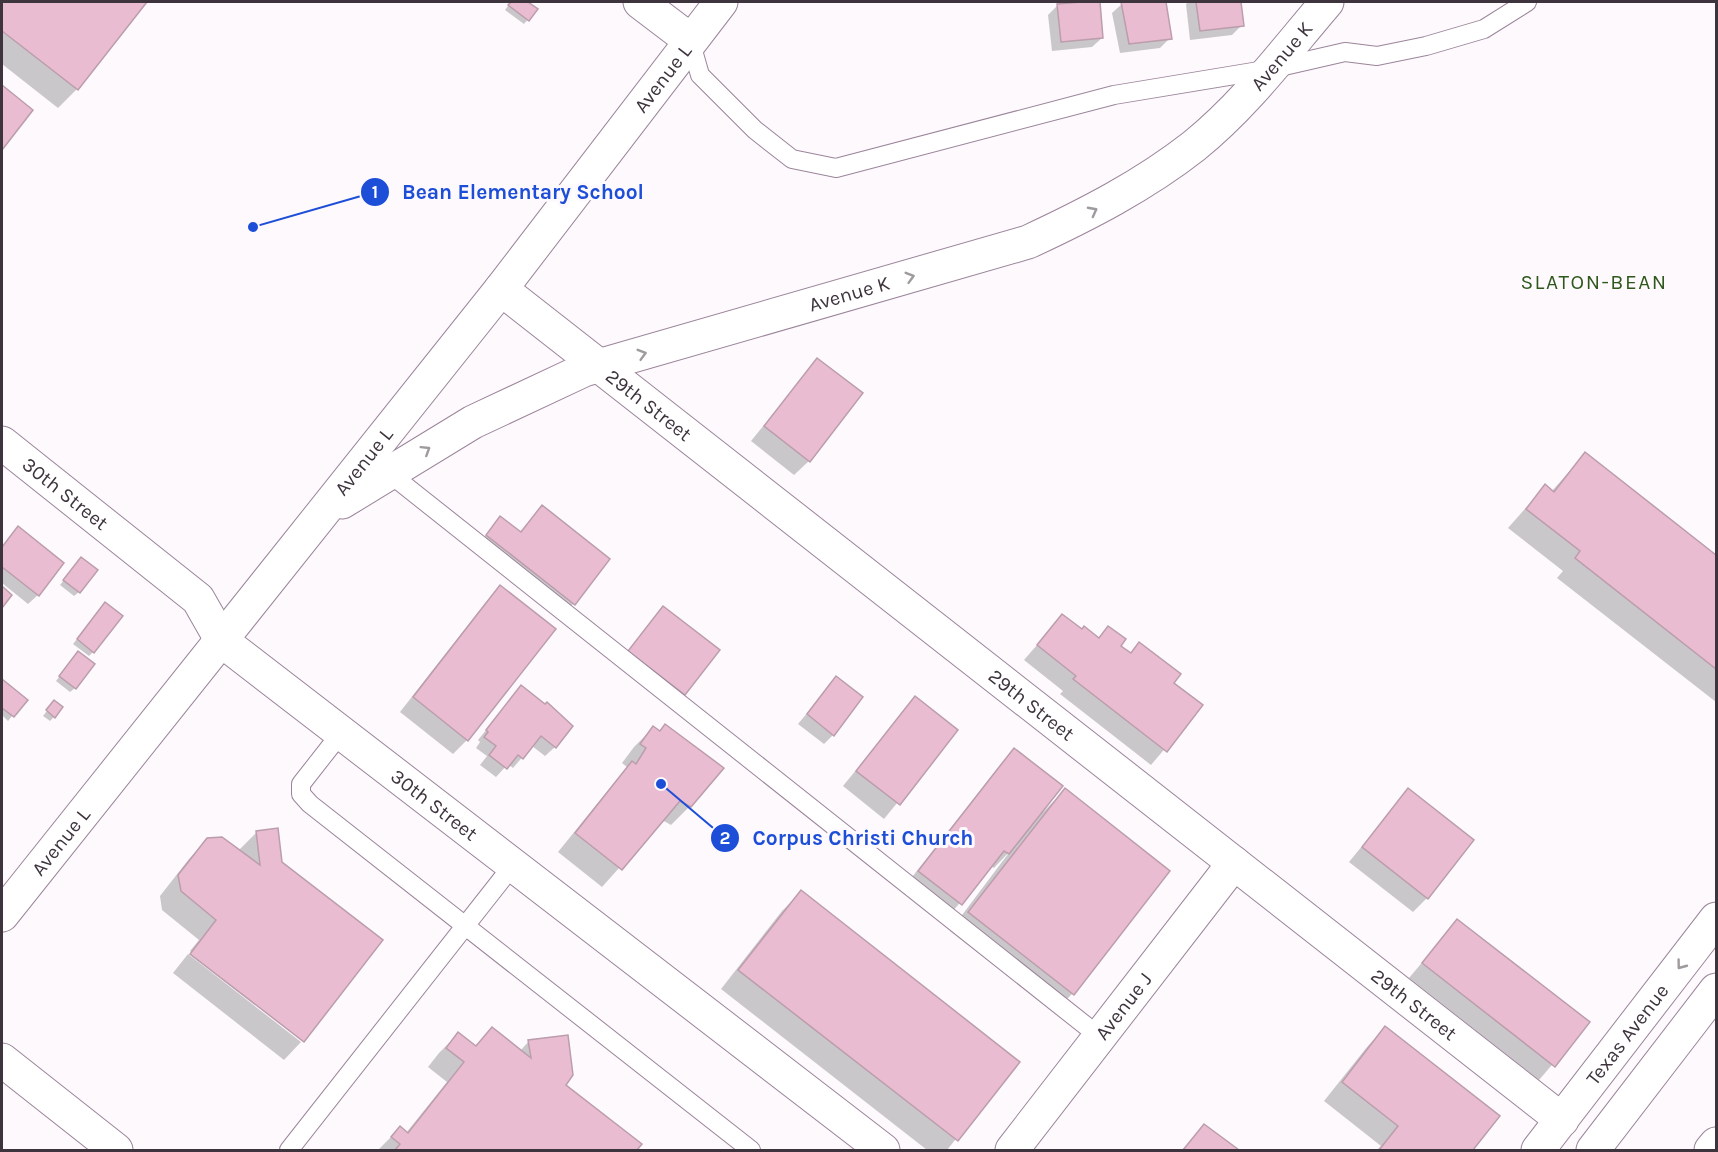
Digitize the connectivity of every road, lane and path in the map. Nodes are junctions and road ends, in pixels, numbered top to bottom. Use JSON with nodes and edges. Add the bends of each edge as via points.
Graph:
{"nodes":[{"id":1,"x":640,"y":2,"type":"edge"},
{"id":2,"x":721,"y":2,"type":"edge"},
{"id":3,"x":1327,"y":2,"type":"edge"},
{"id":4,"x":1527,"y":2,"type":"edge"},
{"id":5,"x":690,"y":40,"type":"junction"},
{"id":6,"x":1271,"y":69,"type":"junction"},
{"id":7,"x":501,"y":289,"type":"junction"},
{"id":8,"x":600,"y":366,"type":"junction"},
{"id":9,"x":2,"y":443,"type":"edge"},
{"id":10,"x":389,"y":473,"type":"junction"},
{"id":11,"x":323,"y":513,"type":"junction"},
{"id":12,"x":222,"y":641,"type":"junction"},
{"id":13,"x":341,"y":733,"type":"junction"},
{"id":14,"x":1234,"y":863,"type":"junction"},
{"id":15,"x":513,"y":865,"type":"junction"},
{"id":16,"x":2,"y":915,"type":"edge"},
{"id":17,"x":1716,"y":919,"type":"edge"},
{"id":18,"x":465,"y":926,"type":"junction"},
{"id":19,"x":1716,"y":990,"type":"edge"},
{"id":20,"x":1716,"y":1018,"type":"edge"},
{"id":21,"x":1100,"y":1037,"type":"junction"},
{"id":22,"x":2,"y":1060,"type":"edge"},
{"id":23,"x":1562,"y":1120,"type":"junction"},
{"id":24,"x":1716,"y":1144,"type":"edge"},
{"id":25,"x":116,"y":1150,"type":"edge"},
{"id":26,"x":289,"y":1150,"type":"edge"},
{"id":27,"x":751,"y":1150,"type":"edge"},
{"id":28,"x":883,"y":1150,"type":"edge"},
{"id":29,"x":1012,"y":1150,"type":"edge"},
{"id":30,"x":1538,"y":1150,"type":"edge"},
{"id":31,"x":1593,"y":1150,"type":"edge"},
{"id":32,"x":1603,"y":1150,"type":"edge"},
{"id":33,"x":1711,"y":1150,"type":"edge"}],
"edges":[{"from":1,"to":5,"type":"main road"},
{"from":2,"to":5,"type":"main road","name":"Avenue L"},
{"from":3,"to":6,"type":"main road","name":"Avenue K"},
{"from":4,"to":6,"type":"lane","via":[[1484,29],[1426,46],[1377,56],[1345,52]]},
{"from":5,"to":6,"type":"lane","via":[[700,75],[755,130],[792,159],[836,168],[1114,95]]},
{"from":5,"to":7,"type":"main road","name":"Avenue L"},
{"from":8,"to":6,"type":"main road","name":"Avenue K","one_way":true,"via":[[1028,242],[1092,212],[1158,172],[1244,100]]},
{"from":7,"to":8,"type":"main road","name":"29th Street"},
{"from":7,"to":11,"type":"main road","name":"Avenue L"},
{"from":10,"to":8,"type":"main road","name":"Avenue K","one_way":true,"via":[[473,422],[541,388]]},
{"from":8,"to":14,"type":"main road","name":"29th Street"},
{"from":9,"to":12,"type":"main road","name":"30th Street","via":[[198,599]]},
{"from":10,"to":11,"type":"main road","name":"Avenue K"},
{"from":10,"to":21,"type":"lane"},
{"from":11,"to":12,"type":"main road","name":"Avenue L"},
{"from":12,"to":13,"type":"main road","name":"30th Street"},
{"from":12,"to":16,"type":"main road","name":"Avenue L"},
{"from":13,"to":15,"type":"main road","name":"30th Street"},
{"from":13,"to":18,"type":"lane","via":[[302,784],[301,794]]},
{"from":14,"to":21,"type":"main road","name":"Avenue J"},
{"from":14,"to":23,"type":"main road","name":"29th Street"},
{"from":15,"to":18,"type":"lane"},
{"from":15,"to":28,"type":"main road","name":"30th Street"},
{"from":17,"to":23,"type":"main road","name":"Texas Avenue","one_way":true},
{"from":18,"to":26,"type":"lane"},
{"from":18,"to":27,"type":"lane"},
{"from":19,"to":31,"type":"main road"},
{"from":20,"to":32,"type":"main road"},
{"from":21,"to":29,"type":"main road","name":"Avenue J"},
{"from":22,"to":25,"type":"main road"},
{"from":23,"to":30,"type":"main road","name":"Texas Avenue"},
{"from":24,"to":33,"type":"main road"}]}
